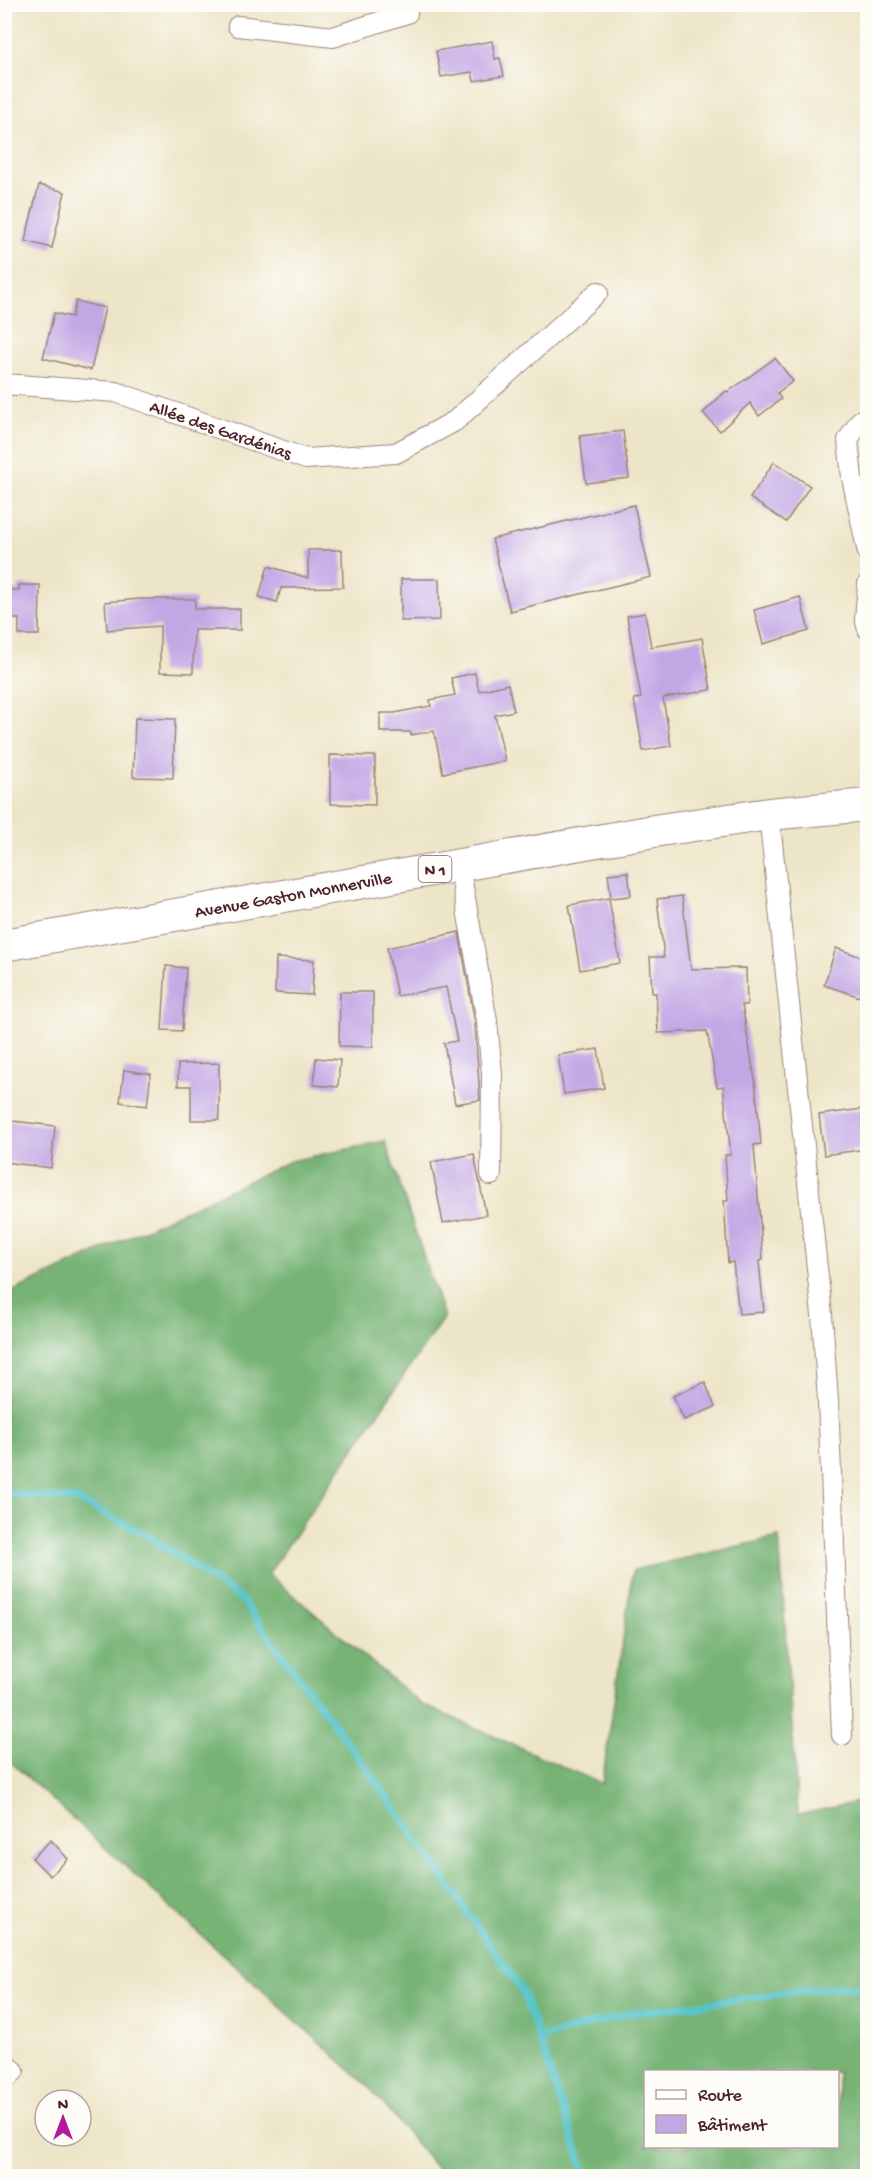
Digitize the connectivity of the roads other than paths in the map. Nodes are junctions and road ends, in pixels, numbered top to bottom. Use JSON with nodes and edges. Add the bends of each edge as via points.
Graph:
{"nodes":[{"id":1,"x":406,"y":4,"type":"edge"},
{"id":2,"x":238,"y":26,"type":"dead end"},
{"id":3,"x":598,"y":292,"type":"dead end"},
{"id":4,"x":4,"y":384,"type":"edge"},
{"id":5,"x":867,"y":419,"type":"edge"},
{"id":6,"x":867,"y":553,"type":"edge"},
{"id":7,"x":867,"y":584,"type":"edge"},
{"id":8,"x":867,"y":629,"type":"edge"},
{"id":9,"x":867,"y":805,"type":"edge"},
{"id":10,"x":769,"y":814,"type":"junction"},
{"id":11,"x":459,"y":865,"type":"junction"},
{"id":12,"x":4,"y":945,"type":"edge"},
{"id":13,"x":491,"y":1175,"type":"dead end"},
{"id":14,"x":842,"y":1734,"type":"dead end"},
{"id":15,"x":4,"y":2062,"type":"edge"},
{"id":16,"x":4,"y":2080,"type":"edge"}],
"edges":[{"from":1,"to":2,"type":"street","via":[[407,14],[333,37]]},
{"from":3,"to":4,"type":"street","name":"Allée des Gardénias","via":[[454,421],[396,453],[306,459],[116,392]]},
{"from":5,"to":6,"type":"street","via":[[860,421],[848,440]]},
{"from":7,"to":8,"type":"street"},
{"from":9,"to":10,"type":"main road","name":"Avenue Gaston Monnerville","number":"N 1"},
{"from":10,"to":11,"type":"main road","name":"Avenue Gaston Monnerville","number":"N 1"},
{"from":10,"to":14,"type":"street","via":[[822,1316]]},
{"from":11,"to":12,"type":"main road","name":"Avenue Gaston Monnerville","number":"N 1"},
{"from":11,"to":13,"type":"street","via":[[490,1054]]},
{"from":15,"to":16,"type":"street","via":[[14,2071]]}]}
